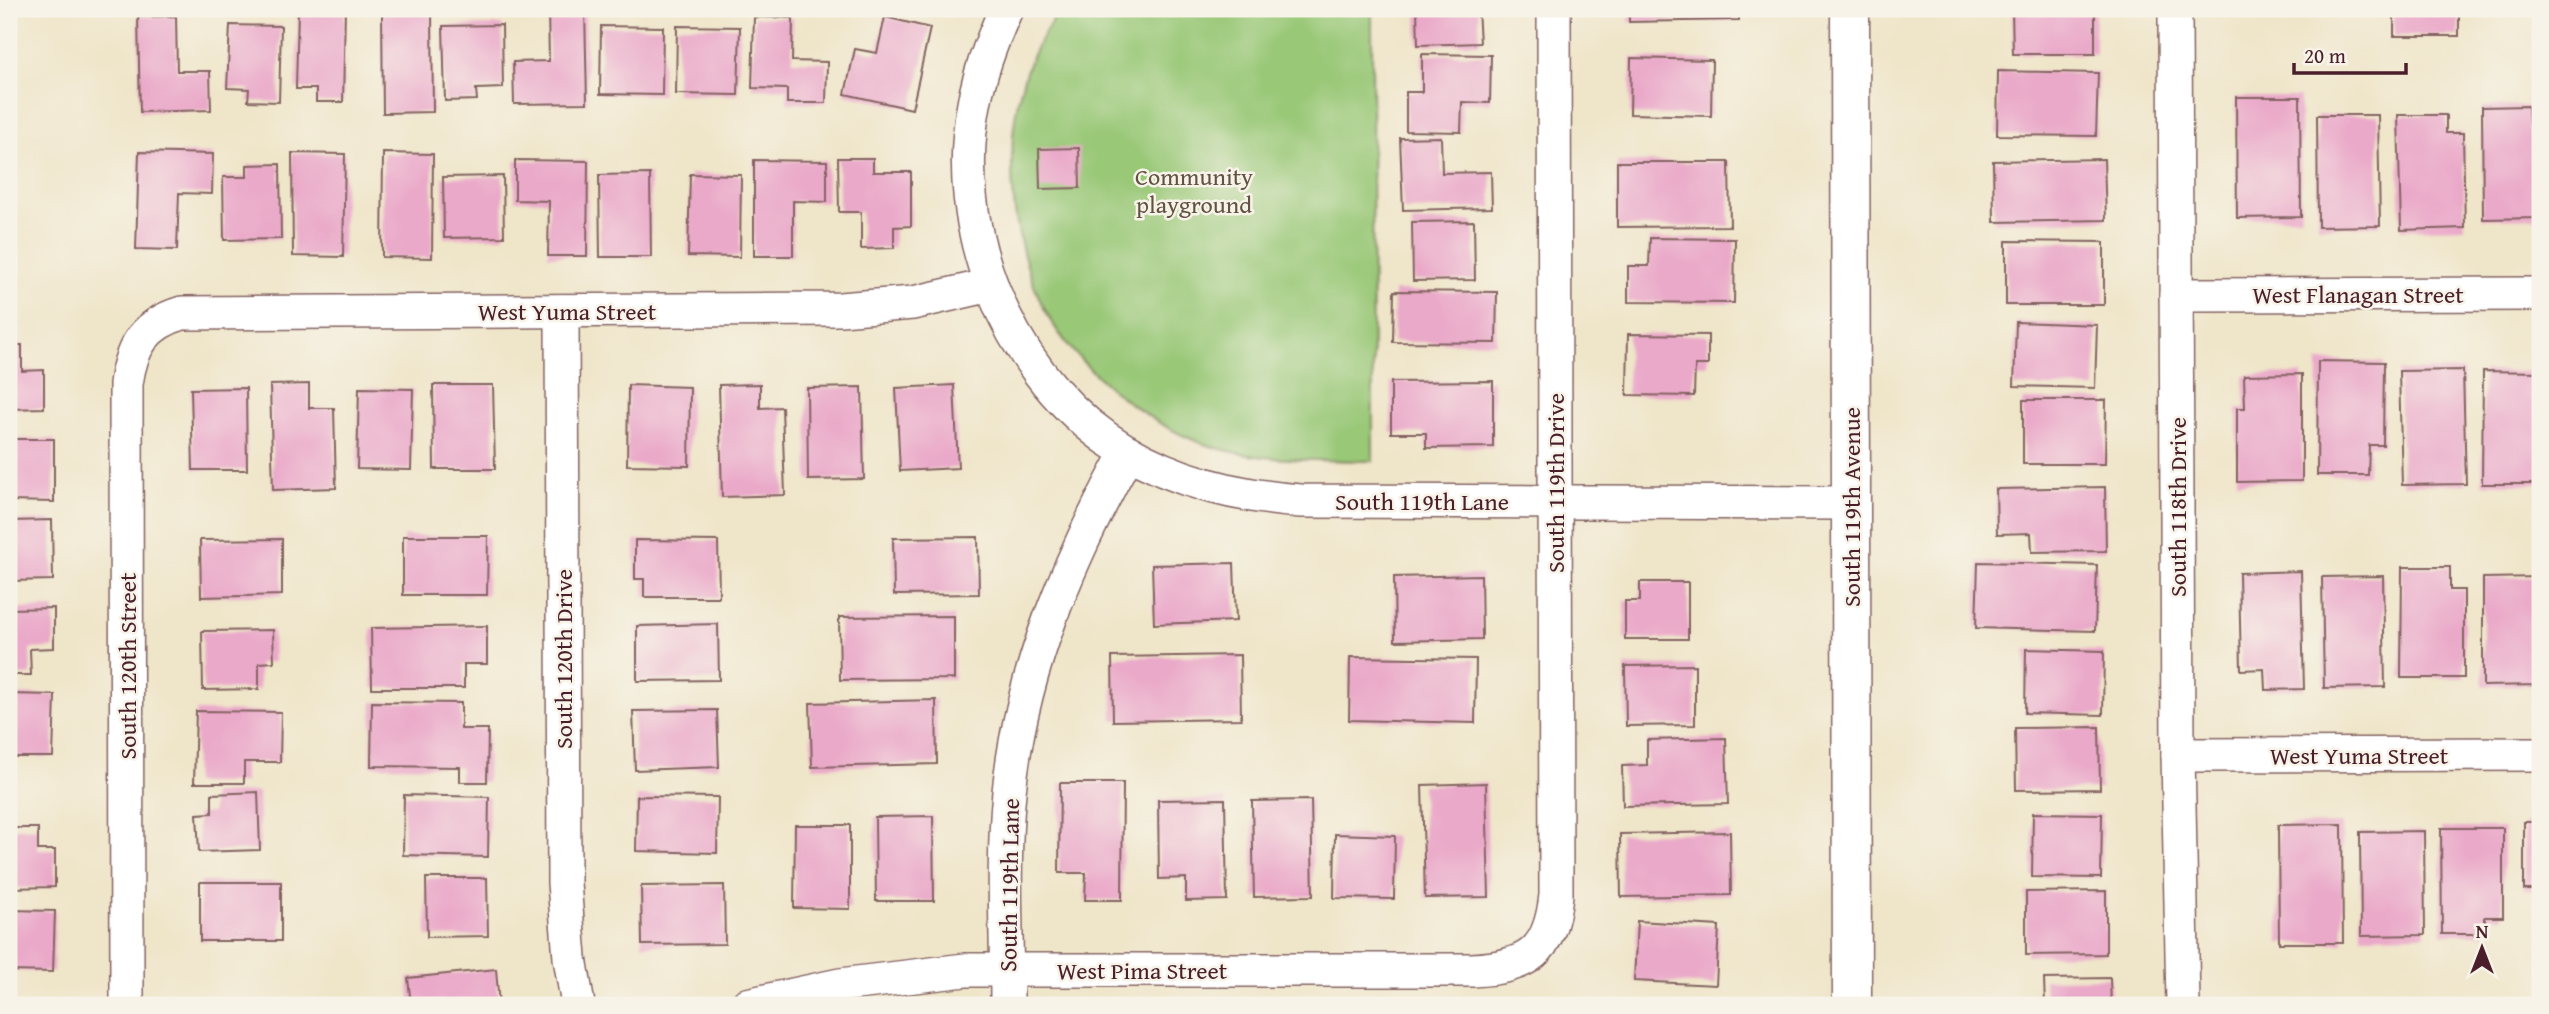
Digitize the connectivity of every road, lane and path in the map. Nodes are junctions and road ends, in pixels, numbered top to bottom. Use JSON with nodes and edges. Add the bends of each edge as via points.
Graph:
{"nodes":[{"id":1,"x":1006,"y":9,"type":"edge"},
{"id":2,"x":1554,"y":9,"type":"edge"},
{"id":3,"x":1850,"y":9,"type":"edge"},
{"id":4,"x":2175,"y":9,"type":"edge"},
{"id":5,"x":991,"y":285,"type":"junction"},
{"id":6,"x":2540,"y":294,"type":"edge"},
{"id":7,"x":2176,"y":295,"type":"junction"},
{"id":8,"x":562,"y":311,"type":"junction"},
{"id":9,"x":146,"y":331,"type":"joint"},
{"id":10,"x":1128,"y":452,"type":"junction"},
{"id":11,"x":1556,"y":502,"type":"junction"},
{"id":12,"x":1851,"y":503,"type":"junction"},
{"id":13,"x":2540,"y":754,"type":"edge"},
{"id":14,"x":2178,"y":755,"type":"junction"},
{"id":15,"x":1536,"y":952,"type":"joint"},
{"id":16,"x":1007,"y":970,"type":"junction"},
{"id":17,"x":127,"y":1005,"type":"edge"},
{"id":18,"x":578,"y":1005,"type":"edge"},
{"id":19,"x":747,"y":1005,"type":"edge"},
{"id":20,"x":1007,"y":1005,"type":"edge"},
{"id":21,"x":1852,"y":1005,"type":"edge"},
{"id":22,"x":2183,"y":1005,"type":"edge"}],
"edges":[{"from":1,"to":5,"type":"street","name":"South 119th Lane","via":[[982,68],[970,143],[974,220]]},
{"from":2,"to":11,"type":"street","name":"South 119th Drive"},
{"from":3,"to":12,"type":"street","name":"South 119th Avenue"},
{"from":4,"to":7,"type":"street","name":"South 118th Drive"},
{"from":5,"to":8,"type":"street","name":"West Yuma Street","via":[[913,303],[863,308]]},
{"from":5,"to":10,"type":"street","name":"South 119th Lane","via":[[1018,340],[1056,392],[1105,438]]},
{"from":6,"to":7,"type":"street","name":"West Flanagan Street"},
{"from":7,"to":14,"type":"street","name":"South 118th Drive"},
{"from":8,"to":9,"type":"street","name":"West Yuma Street","via":[[182,313]]},
{"from":8,"to":18,"type":"street","name":"South 120th Drive","via":[[564,883],[569,958]]},
{"from":9,"to":17,"type":"street","name":"South 120th Street","via":[[134,348],[127,384]]},
{"from":10,"to":11,"type":"street","name":"South 119th Lane","via":[[1196,483],[1267,498]]},
{"from":10,"to":16,"type":"street","name":"South 119th Lane","via":[[1066,575],[1022,709],[1006,834]]},
{"from":11,"to":12,"type":"street","name":"South 119th Lane"},
{"from":11,"to":15,"type":"street","name":"South 119th Drive","via":[[1556,895],[1548,934]]},
{"from":12,"to":21,"type":"street","name":"South 119th Avenue"},
{"from":13,"to":14,"type":"street","name":"West Yuma Street"},
{"from":14,"to":22,"type":"street","name":"South 118th Drive"},
{"from":15,"to":16,"type":"street","name":"West Pima Street","via":[[1517,964],[1472,970]]},
{"from":16,"to":19,"type":"street","name":"West Pima Street","via":[[880,978]]},
{"from":16,"to":20,"type":"street","name":"South 119th Lane"}]}
